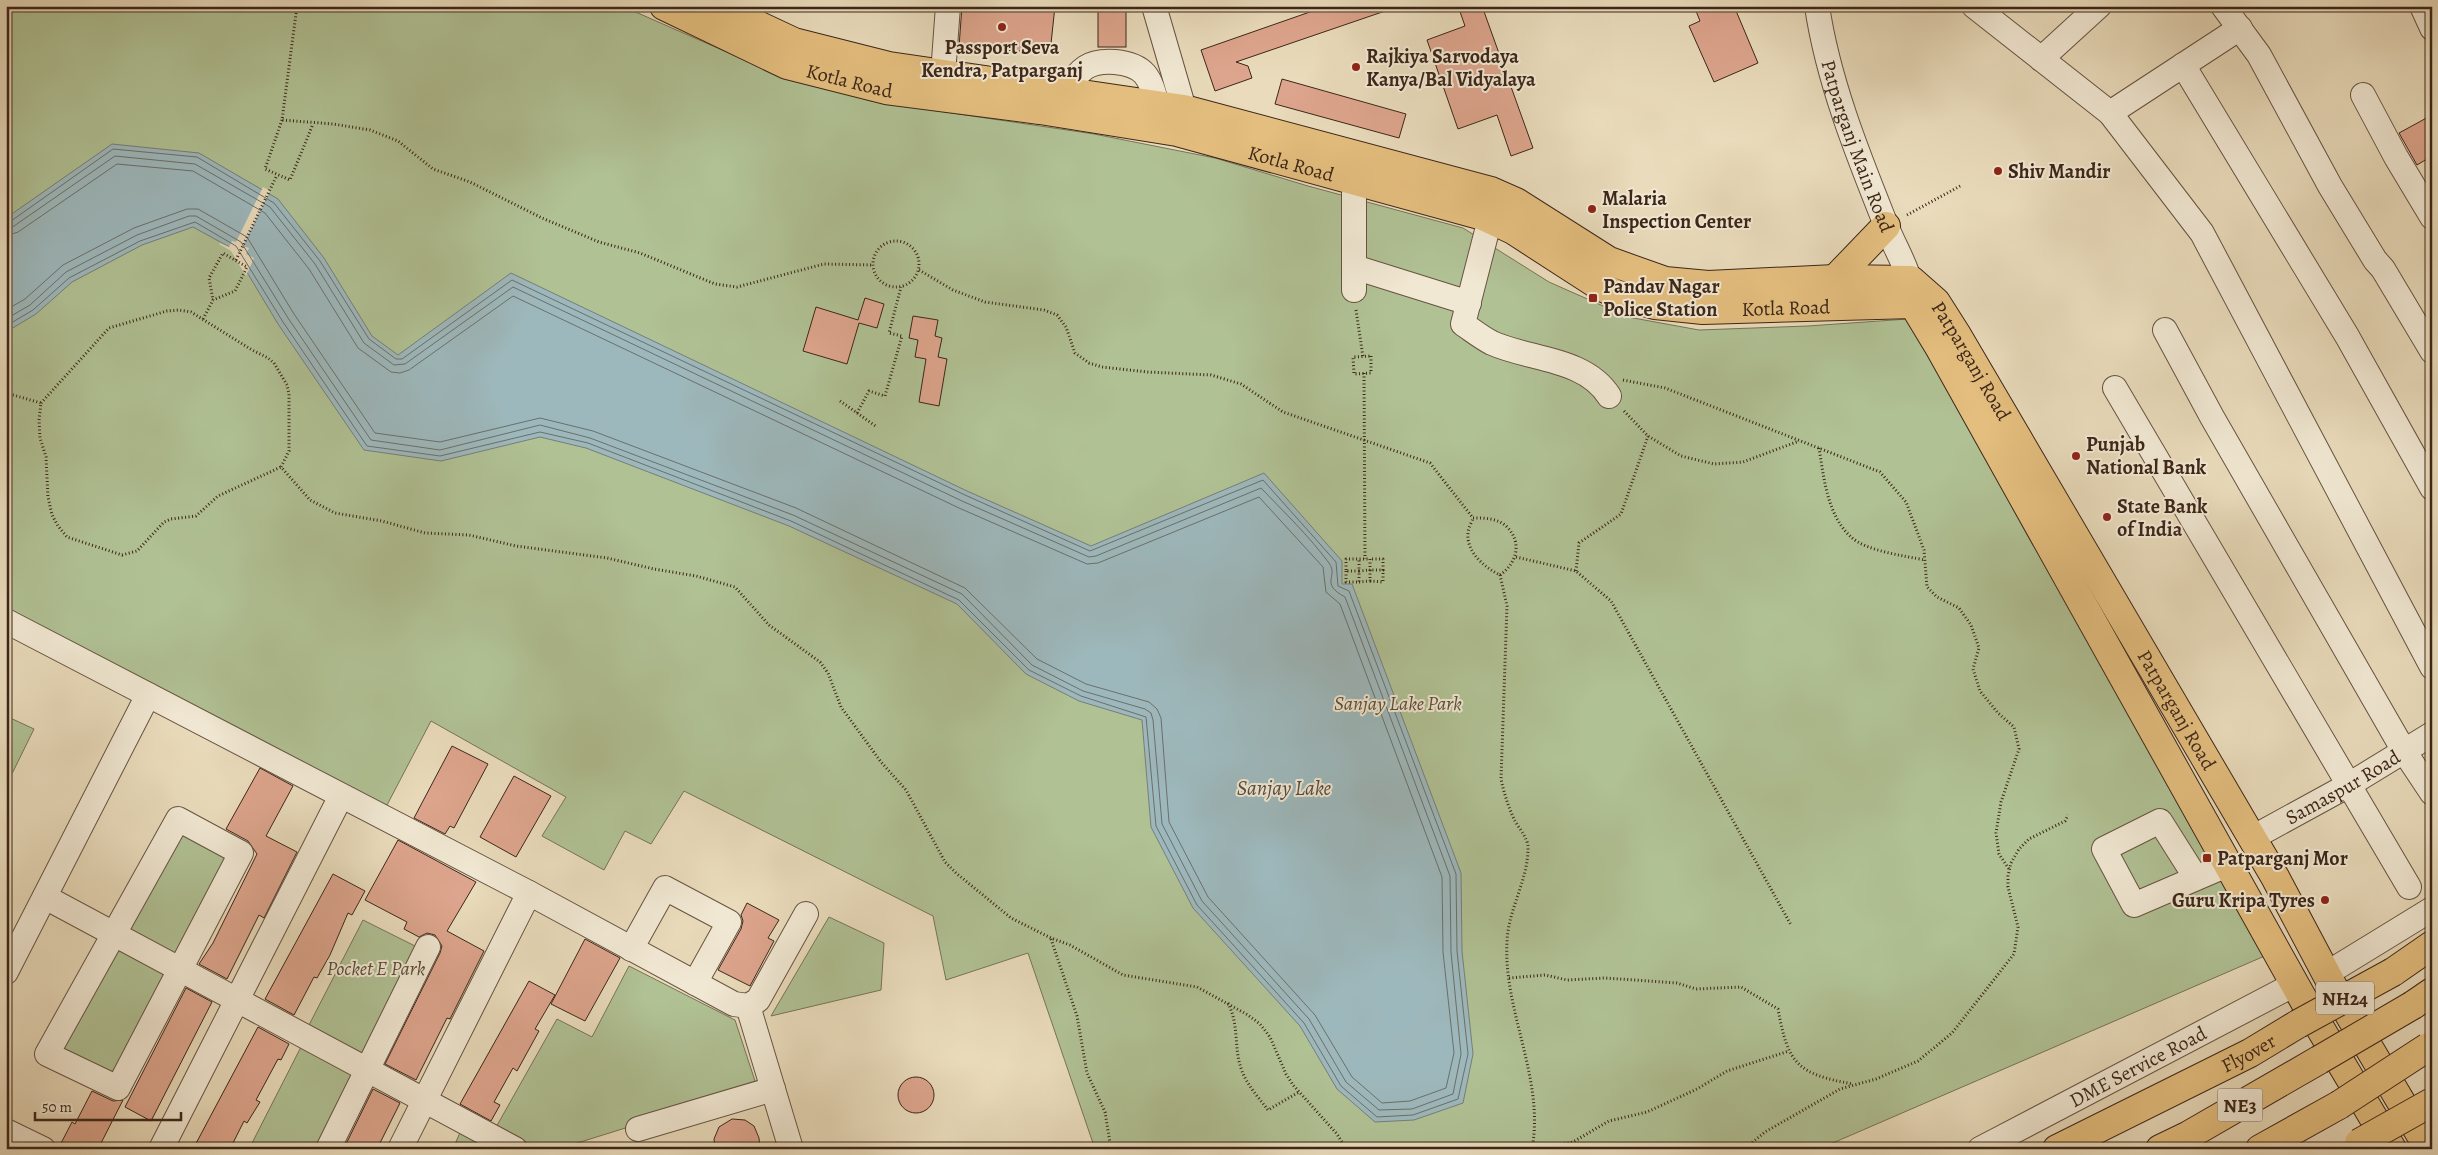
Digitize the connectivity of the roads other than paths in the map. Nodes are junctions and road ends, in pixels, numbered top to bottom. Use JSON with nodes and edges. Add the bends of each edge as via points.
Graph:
{"nodes":[{"id":1,"x":664,"y":6,"type":"edge"},
{"id":2,"x":717,"y":6,"type":"edge"},
{"id":3,"x":948,"y":6,"type":"edge"},
{"id":4,"x":1154,"y":6,"type":"edge"},
{"id":5,"x":1817,"y":6,"type":"edge"},
{"id":6,"x":1974,"y":6,"type":"edge"},
{"id":7,"x":2099,"y":6,"type":"edge"},
{"id":8,"x":2223,"y":6,"type":"edge"},
{"id":9,"x":2422,"y":6,"type":"edge"},
{"id":10,"x":753,"y":15,"type":"edge"},
{"id":11,"x":2240,"y":28,"type":"junction"},
{"id":12,"x":2432,"y":28,"type":"edge"},
{"id":13,"x":769,"y":56,"type":"junction"},
{"id":14,"x":2041,"y":59,"type":"junction"},
{"id":15,"x":2183,"y":65,"type":"junction"},
{"id":16,"x":944,"y":74,"type":"junction"},
{"id":17,"x":1065,"y":91,"type":"junction"},
{"id":18,"x":2363,"y":95,"type":"dead end"},
{"id":19,"x":1156,"y":104,"type":"junction"},
{"id":20,"x":1184,"y":109,"type":"junction"},
{"id":21,"x":2110,"y":113,"type":"junction"},
{"id":22,"x":1354,"y":180,"type":"junction"},
{"id":23,"x":2432,"y":216,"type":"edge"},
{"id":24,"x":1490,"y":219,"type":"junction"},
{"id":25,"x":1886,"y":226,"type":"junction"},
{"id":26,"x":1835,"y":279,"type":"junction"},
{"id":27,"x":1912,"y":292,"type":"junction"},
{"id":28,"x":1469,"y":303,"type":"junction"},
{"id":29,"x":2165,"y":330,"type":"dead end"},
{"id":30,"x":2432,"y":351,"type":"edge"},
{"id":31,"x":2115,"y":388,"type":"dead end"},
{"id":32,"x":1609,"y":396,"type":"road end"},
{"id":33,"x":2432,"y":488,"type":"edge"},
{"id":34,"x":6,"y":621,"type":"edge"},
{"id":35,"x":2432,"y":667,"type":"edge"},
{"id":36,"x":148,"y":695,"type":"junction"},
{"id":37,"x":2432,"y":734,"type":"edge"},
{"id":38,"x":2404,"y":751,"type":"junction"},
{"id":39,"x":2348,"y":786,"type":"junction"},
{"id":40,"x":2432,"y":793,"type":"edge"},
{"id":41,"x":342,"y":796,"type":"junction"},
{"id":42,"x":2252,"y":838,"type":"junction"},
{"id":43,"x":2230,"y":866,"type":"junction"},
{"id":44,"x":2196,"y":878,"type":"dead end"},
{"id":45,"x":2409,"y":887,"type":"dead end"},
{"id":46,"x":528,"y":893,"type":"junction"},
{"id":47,"x":45,"y":896,"type":"junction"},
{"id":48,"x":2432,"y":909,"type":"edge"},
{"id":49,"x":806,"y":914,"type":"dead end"},
{"id":50,"x":114,"y":933,"type":"junction"},
{"id":51,"x":2432,"y":945,"type":"edge"},
{"id":52,"x":428,"y":947,"type":"dead end"},
{"id":53,"x":632,"y":949,"type":"junction"},
{"id":54,"x":182,"y":969,"type":"junction"},
{"id":55,"x":6,"y":972,"type":"edge"},
{"id":56,"x":2326,"y":974,"type":"junction"},
{"id":57,"x":695,"y":983,"type":"junction"},
{"id":58,"x":2295,"y":984,"type":"junction"},
{"id":59,"x":2432,"y":992,"type":"edge"},
{"id":60,"x":238,"y":998,"type":"junction"},
{"id":61,"x":748,"y":1006,"type":"junction"},
{"id":62,"x":2432,"y":1045,"type":"edge"},
{"id":63,"x":368,"y":1068,"type":"junction"},
{"id":64,"x":773,"y":1089,"type":"junction"},
{"id":65,"x":426,"y":1099,"type":"junction"},
{"id":66,"x":2432,"y":1102,"type":"edge"},
{"id":67,"x":638,"y":1129,"type":"dead end"},
{"id":68,"x":6,"y":1131,"type":"edge"},
{"id":69,"x":2430,"y":1148,"type":"edge"},
{"id":70,"x":43,"y":1149,"type":"edge"},
{"id":71,"x":161,"y":1149,"type":"edge"},
{"id":72,"x":328,"y":1149,"type":"edge"},
{"id":73,"x":400,"y":1149,"type":"edge"},
{"id":74,"x":515,"y":1149,"type":"edge"},
{"id":75,"x":791,"y":1149,"type":"edge"},
{"id":76,"x":1980,"y":1149,"type":"edge"},
{"id":77,"x":2057,"y":1149,"type":"edge"},
{"id":78,"x":2160,"y":1149,"type":"edge"},
{"id":79,"x":2260,"y":1149,"type":"edge"},
{"id":80,"x":2349,"y":1149,"type":"edge"},
{"id":81,"x":2392,"y":1149,"type":"edge"}],
"edges":[{"from":1,"to":13,"type":"main road","name":"Kotla Road"},
{"from":2,"to":10,"type":"main road","name":"Kotla Road"},
{"from":3,"to":16,"type":"street"},
{"from":4,"to":20,"type":"street"},
{"from":5,"to":25,"type":"street","name":"Patparganj Main Road","via":[[1840,100]]},
{"from":6,"to":14,"type":"street"},
{"from":7,"to":14,"type":"street"},
{"from":8,"to":11,"type":"street"},
{"from":9,"to":12,"type":"street"},
{"from":10,"to":13,"type":"street"},
{"from":10,"to":16,"type":"main road","name":"Kotla Road","via":[[794,42],[889,66]]},
{"from":11,"to":15,"type":"street"},
{"from":11,"to":30,"type":"street","via":[[2259,55],[2330,186]]},
{"from":13,"to":22,"type":"main road","name":"Kotla Road","via":[[787,65],[886,90],[1176,132]]},
{"from":14,"to":21,"type":"street"},
{"from":15,"to":21,"type":"street"},
{"from":15,"to":33,"type":"street","via":[[2346,336]]},
{"from":16,"to":17,"type":"main road","name":"Kotla Road"},
{"from":17,"to":19,"type":"main road","name":"Kotla Road"},
{"from":17,"to":19,"type":"street","via":[[1083,69],[1099,61],[1136,65],[1153,88]]},
{"from":18,"to":23,"type":"street"},
{"from":19,"to":20,"type":"main road","name":"Kotla Road"},
{"from":20,"to":26,"type":"main road","name":"Kotla Road","via":[[1491,191],[1516,202],[1609,261],[1651,277],[1708,285]]},
{"from":21,"to":35,"type":"street","via":[[2202,234]]},
{"from":22,"to":24,"type":"main road","name":"Kotla Road"},
{"from":22,"to":28,"type":"street","via":[[1354,278]]},
{"from":24,"to":27,"type":"main road","name":"Kotla Road","via":[[1514,230],[1598,285],[1616,294],[1656,305],[1703,310]]},
{"from":24,"to":28,"type":"street"},
{"from":25,"to":26,"type":"main road"},
{"from":25,"to":27,"type":"street","name":"Patparganj Main Road"},
{"from":26,"to":27,"type":"main road","name":"Kotla Road"},
{"from":27,"to":42,"type":"main road","name":"Patparganj Road","via":[[1936,302]]},
{"from":27,"to":43,"type":"main road","name":"Patparganj Road"},
{"from":28,"to":32,"type":"street","via":[[1463,324],[1492,343],[1588,373],[1602,384]]},
{"from":29,"to":38,"type":"street"},
{"from":31,"to":39,"type":"street"},
{"from":34,"to":36,"type":"street"},
{"from":36,"to":41,"type":"street"},
{"from":36,"to":47,"type":"street"},
{"from":37,"to":38,"type":"street","name":"Samaspur Road"},
{"from":38,"to":39,"type":"street","name":"Samaspur Road"},
{"from":38,"to":40,"type":"street"},
{"from":39,"to":42,"type":"street","name":"Samaspur Road"},
{"from":39,"to":45,"type":"street"},
{"from":41,"to":46,"type":"street"},
{"from":41,"to":60,"type":"street"},
{"from":42,"to":56,"type":"main road","name":"Patparganj Road"},
{"from":43,"to":44,"type":"street"},
{"from":43,"to":58,"type":"main road","name":"Patparganj Road"},
{"from":46,"to":53,"type":"street"},
{"from":46,"to":65,"type":"street"},
{"from":47,"to":50,"type":"street"},
{"from":47,"to":55,"type":"street"},
{"from":48,"to":56,"type":"street"},
{"from":49,"to":61,"type":"street","via":[[758,1000]]},
{"from":50,"to":54,"type":"street"},
{"from":50,"to":54,"type":"street","via":[[178,819],[241,853]]},
{"from":50,"to":54,"type":"street","via":[[47,1054],[118,1088]]},
{"from":51,"to":77,"type":"main road","name":"Flyover","number":"NH24","bridge":true,"via":[[2393,972],[2250,1053]]},
{"from":52,"to":63,"type":"street"},
{"from":53,"to":57,"type":"street"},
{"from":53,"to":57,"type":"street","via":[[665,888],[729,922]]},
{"from":54,"to":60,"type":"street"},
{"from":56,"to":69,"type":"main road","name":"Patparganj Road"},
{"from":57,"to":61,"type":"street","via":[[734,1004]]},
{"from":58,"to":76,"type":"street","name":"DME Service Road"},
{"from":58,"to":81,"type":"main road","name":"Patparganj Road"},
{"from":59,"to":78,"type":"main road","number":"NE3","bridge":true,"via":[[2205,1126]]},
{"from":60,"to":63,"type":"street"},
{"from":60,"to":71,"type":"street"},
{"from":61,"to":64,"type":"street"},
{"from":62,"to":79,"type":"main road","number":"NE3","bridge":true,"via":[[2339,1105]]},
{"from":63,"to":65,"type":"street"},
{"from":63,"to":72,"type":"street"},
{"from":64,"to":67,"type":"street"},
{"from":64,"to":75,"type":"street"},
{"from":65,"to":73,"type":"street"},
{"from":65,"to":74,"type":"street"},
{"from":66,"to":80,"type":"main road","bridge":true},
{"from":68,"to":70,"type":"street"}]}
